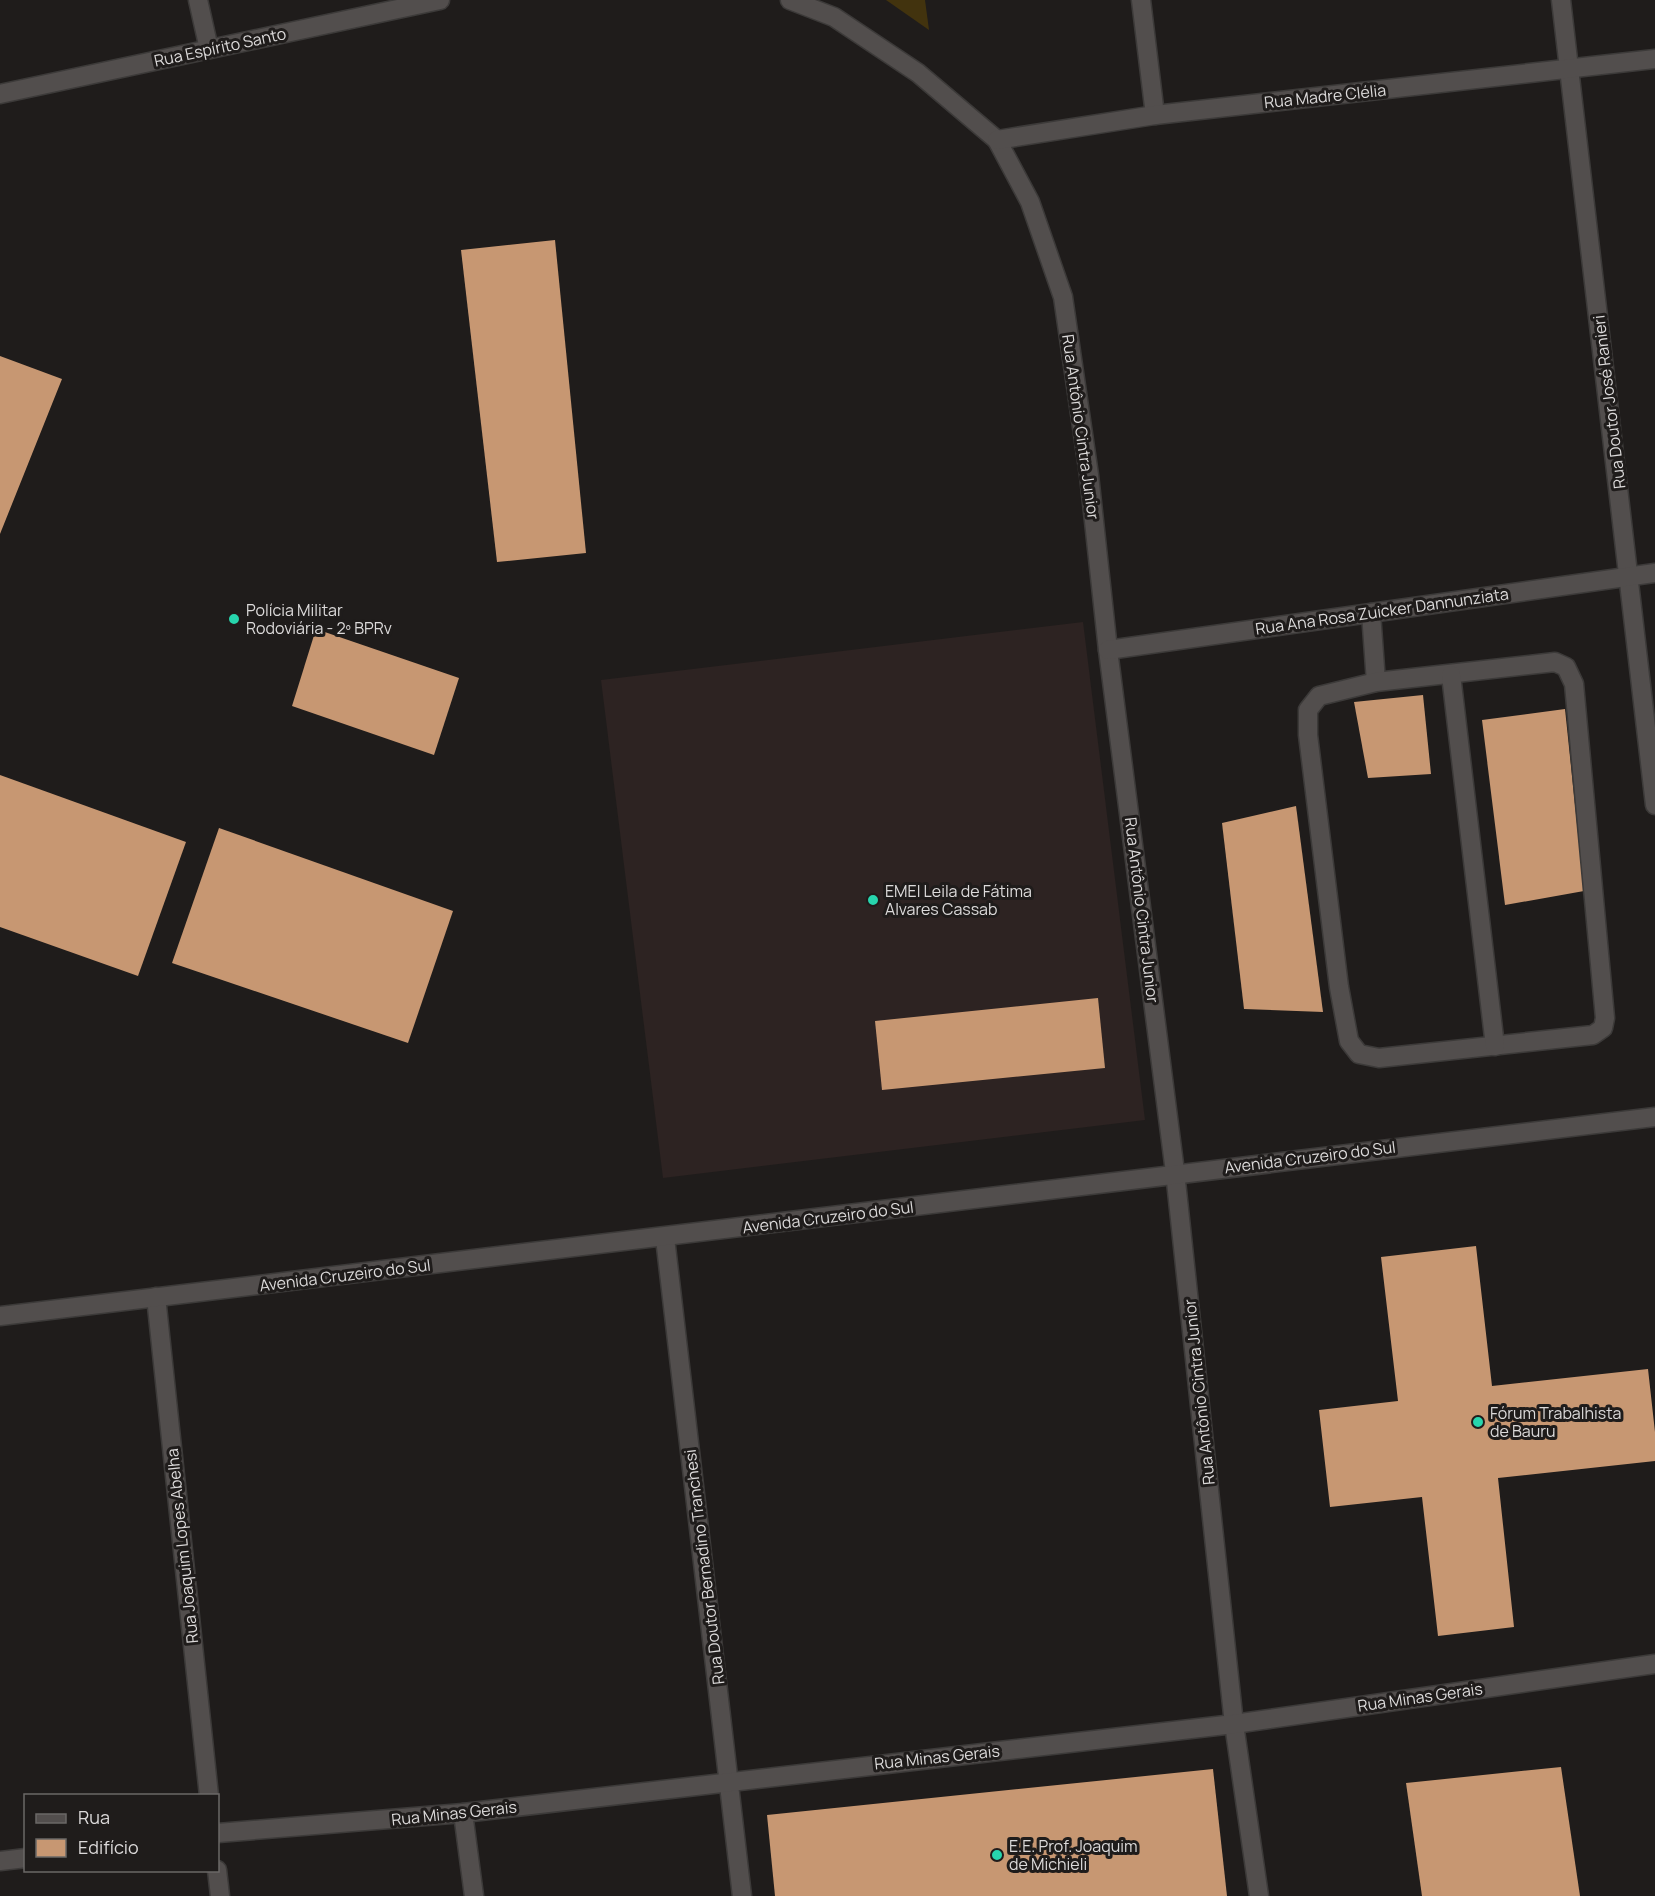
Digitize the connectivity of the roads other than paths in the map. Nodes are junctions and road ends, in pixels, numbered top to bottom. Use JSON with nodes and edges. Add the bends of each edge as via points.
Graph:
{"nodes":[{"id":1,"x":198,"y":0,"type":"edge"},
{"id":2,"x":440,"y":0,"type":"edge"},
{"id":3,"x":790,"y":0,"type":"edge"},
{"id":4,"x":1141,"y":0,"type":"edge"},
{"id":5,"x":1561,"y":0,"type":"edge"},
{"id":6,"x":209,"y":49,"type":"junction"},
{"id":7,"x":1655,"y":59,"type":"edge"},
{"id":8,"x":1569,"y":69,"type":"junction"},
{"id":9,"x":0,"y":94,"type":"edge"},
{"id":10,"x":1155,"y":115,"type":"junction"},
{"id":11,"x":997,"y":140,"type":"junction"},
{"id":12,"x":1655,"y":573,"type":"edge"},
{"id":13,"x":1630,"y":576,"type":"junction"},
{"id":14,"x":1371,"y":613,"type":"junction"},
{"id":15,"x":1108,"y":650,"type":"junction"},
{"id":16,"x":1451,"y":675,"type":"junction"},
{"id":17,"x":1376,"y":682,"type":"junction"},
{"id":18,"x":1655,"y":805,"type":"edge"},
{"id":19,"x":1495,"y":1046,"type":"junction"},
{"id":20,"x":1655,"y":1117,"type":"edge"},
{"id":21,"x":1175,"y":1172,"type":"junction"},
{"id":22,"x":665,"y":1238,"type":"junction"},
{"id":23,"x":156,"y":1297,"type":"junction"},
{"id":24,"x":0,"y":1316,"type":"edge"},
{"id":25,"x":1655,"y":1664,"type":"edge"},
{"id":26,"x":1234,"y":1724,"type":"junction"},
{"id":27,"x":729,"y":1781,"type":"junction"},
{"id":28,"x":209,"y":1794,"type":"edge"},
{"id":29,"x":463,"y":1813,"type":"junction"},
{"id":30,"x":219,"y":1833,"type":"edge"},
{"id":31,"x":24,"y":1858,"type":"edge"},
{"id":32,"x":0,"y":1861,"type":"edge"},
{"id":33,"x":217,"y":1872,"type":"edge"},
{"id":34,"x":220,"y":1896,"type":"edge"},
{"id":35,"x":474,"y":1896,"type":"edge"},
{"id":36,"x":742,"y":1896,"type":"edge"},
{"id":37,"x":1259,"y":1896,"type":"edge"}],
"edges":[{"from":1,"to":6,"type":"street"},
{"from":2,"to":6,"type":"street","name":"Rua Espírito Santo"},
{"from":3,"to":11,"type":"street","name":"Rua Antônio Cintra Junior","via":[[834,17],[918,73]]},
{"from":4,"to":10,"type":"street"},
{"from":5,"to":8,"type":"street","name":"Rua Doutor José Ranieri"},
{"from":6,"to":9,"type":"street","name":"Rua Espírito Santo"},
{"from":7,"to":8,"type":"street","name":"Rua Madre Clélia"},
{"from":8,"to":10,"type":"street","name":"Rua Madre Clélia"},
{"from":8,"to":13,"type":"street","name":"Rua Doutor José Ranieri"},
{"from":10,"to":11,"type":"street","name":"Rua Madre Clélia"},
{"from":11,"to":15,"type":"street","name":"Rua Antônio Cintra Junior","via":[[1030,202],[1063,297],[1089,475]]},
{"from":12,"to":13,"type":"street","name":"Rua Ana Rosa Zuicker Dannunziata"},
{"from":13,"to":14,"type":"street","name":"Rua Ana Rosa Zuicker Dannunziata"},
{"from":13,"to":18,"type":"street","name":"Rua Doutor José Ranieri"},
{"from":14,"to":15,"type":"street","name":"Rua Ana Rosa Zuicker Dannunziata"},
{"from":14,"to":17,"type":"street"},
{"from":15,"to":21,"type":"street","name":"Rua Antônio Cintra Junior"},
{"from":16,"to":17,"type":"street"},
{"from":16,"to":19,"type":"street"},
{"from":16,"to":19,"type":"street","via":[[1555,662],[1566,667],[1574,684],[1603,1028],[1593,1035]]},
{"from":17,"to":19,"type":"street","via":[[1319,696],[1308,710],[1348,1041],[1359,1054],[1379,1058]]},
{"from":20,"to":21,"type":"street","name":"Avenida Cruzeiro do Sul"},
{"from":21,"to":22,"type":"street","name":"Avenida Cruzeiro do Sul"},
{"from":21,"to":26,"type":"street","name":"Rua Antônio Cintra Junior"},
{"from":22,"to":23,"type":"street","name":"Avenida Cruzeiro do Sul"},
{"from":22,"to":27,"type":"street","name":"Rua Doutor Bernadino Tranchesi"},
{"from":23,"to":24,"type":"street","name":"Avenida Cruzeiro do Sul"},
{"from":23,"to":28,"type":"street","name":"Rua Joaquim Lopes Abelha"},
{"from":25,"to":26,"type":"street","name":"Rua Minas Gerais"},
{"from":26,"to":27,"type":"street","name":"Rua Minas Gerais"},
{"from":26,"to":37,"type":"street","name":"Rua Antônio Cintra Junior"},
{"from":27,"to":29,"type":"street","name":"Rua Minas Gerais"},
{"from":27,"to":36,"type":"street","name":"Rua Doutor Bernadino Tranchesi"},
{"from":29,"to":30,"type":"street","name":"Rua Minas Gerais"},
{"from":29,"to":35,"type":"street"},
{"from":31,"to":32,"type":"street"},
{"from":33,"to":34,"type":"street"}]}
